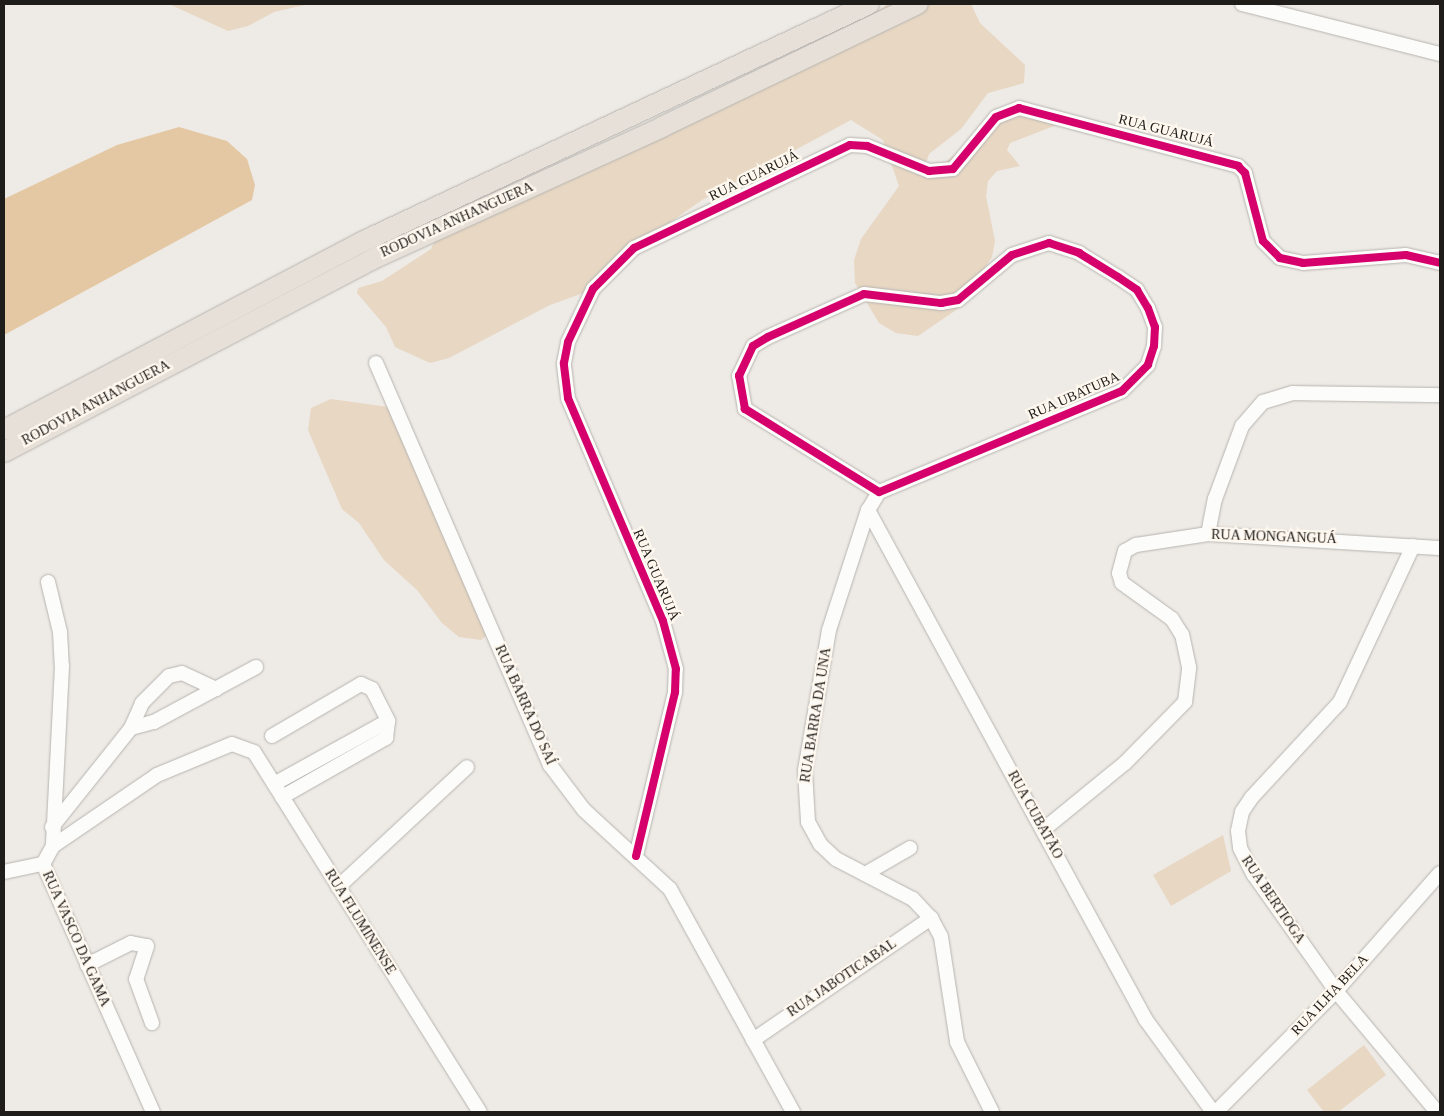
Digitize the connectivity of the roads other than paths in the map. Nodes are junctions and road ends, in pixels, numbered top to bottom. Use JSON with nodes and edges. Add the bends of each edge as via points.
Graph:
{"nodes":[{"id":1,"x":869,"y":4,"type":"edge"},
{"id":2,"x":918,"y":4,"type":"edge"},
{"id":3,"x":1242,"y":4,"type":"edge"},
{"id":4,"x":1440,"y":54,"type":"edge"},
{"id":5,"x":1440,"y":263,"type":"edge"},
{"id":6,"x":376,"y":363,"type":"dead end"},
{"id":7,"x":1440,"y":395,"type":"edge"},
{"id":8,"x":4,"y":430,"type":"edge"},
{"id":9,"x":4,"y":452,"type":"edge"},
{"id":10,"x":879,"y":492,"type":"junction"},
{"id":11,"x":868,"y":510,"type":"junction"},
{"id":12,"x":1208,"y":534,"type":"junction"},
{"id":13,"x":1413,"y":546,"type":"junction"},
{"id":14,"x":1440,"y":548,"type":"edge"},
{"id":15,"x":48,"y":582,"type":"dead end"},
{"id":16,"x":256,"y":668,"type":"dead end"},
{"id":17,"x":216,"y":689,"type":"junction"},
{"id":18,"x":388,"y":721,"type":"junction"},
{"id":19,"x":131,"y":728,"type":"junction"},
{"id":20,"x":272,"y":736,"type":"dead end"},
{"id":21,"x":232,"y":744,"type":"joint"},
{"id":22,"x":467,"y":767,"type":"dead end"},
{"id":23,"x":274,"y":784,"type":"junction"},
{"id":24,"x":282,"y":797,"type":"junction"},
{"id":25,"x":52,"y":828,"type":"junction"},
{"id":26,"x":1043,"y":830,"type":"junction"},
{"id":27,"x":53,"y":846,"type":"junction"},
{"id":28,"x":910,"y":848,"type":"dead end"},
{"id":29,"x":636,"y":856,"type":"junction"},
{"id":30,"x":43,"y":864,"type":"junction"},
{"id":31,"x":4,"y":872,"type":"edge"},
{"id":32,"x":1440,"y":873,"type":"edge"},
{"id":33,"x":865,"y":874,"type":"junction"},
{"id":34,"x":338,"y":887,"type":"junction"},
{"id":35,"x":931,"y":918,"type":"junction"},
{"id":36,"x":87,"y":965,"type":"junction"},
{"id":37,"x":1336,"y":991,"type":"junction"},
{"id":38,"x":152,"y":1023,"type":"dead end"},
{"id":39,"x":753,"y":1040,"type":"junction"},
{"id":40,"x":153,"y":1112,"type":"edge"},
{"id":41,"x":480,"y":1112,"type":"edge"},
{"id":42,"x":793,"y":1112,"type":"edge"},
{"id":43,"x":992,"y":1112,"type":"edge"},
{"id":44,"x":1215,"y":1112,"type":"edge"},
{"id":45,"x":1437,"y":1112,"type":"edge"}],
"edges":[{"from":1,"to":8,"type":"highway","name":"RODOVIA ANHANGUERA","via":[[364,241]]},
{"from":2,"to":9,"type":"highway","name":"RODOVIA ANHANGUERA","via":[[662,127],[373,259]]},
{"from":3,"to":4,"type":"street"},
{"from":5,"to":29,"type":"street","name":"RUA GUARUJÁ","via":[[1406,255],[1303,262],[1280,258],[1263,242],[1245,173],[1238,166],[1019,108],[996,117],[953,169],[929,171],[867,146],[850,145],[634,248],[593,289],[568,342],[564,372],[568,398],[663,621],[676,669],[675,692]]},
{"from":6,"to":29,"type":"street","name":"RUA BARRA DO SAÍ","via":[[550,764],[584,810]]},
{"from":7,"to":12,"type":"street","via":[[1293,393],[1263,402],[1242,426],[1215,499]]},
{"from":10,"to":10,"type":"street","name":"RUA UBATUBA","via":[[1122,391],[1135,381],[1148,365],[1155,327],[1137,290],[1079,253],[1049,243],[1012,255],[958,300],[941,303],[864,294],[846,298],[753,346],[737,385],[745,409]]},
{"from":10,"to":11,"type":"street","name":"RUA BARRA DA UNA"},
{"from":11,"to":26,"type":"street","name":"RUA CUBATÃO"},
{"from":11,"to":33,"type":"street","name":"RUA BARRA DA UNA","via":[[829,630],[804,797],[808,822],[821,845]]},
{"from":12,"to":13,"type":"street","name":"RUA MONGANGUÁ"},
{"from":12,"to":26,"type":"street","name":"RUA MONGANGUÁ","via":[[1136,545],[1122,556],[1122,583],[1172,619],[1182,635],[1189,666],[1185,702],[1125,763]]},
{"from":13,"to":14,"type":"street","name":"RUA MONGANGUÁ"},
{"from":13,"to":37,"type":"street","name":"RUA BERTIOGA","via":[[1340,702],[1252,797],[1242,812],[1238,831],[1240,848],[1254,875]]},
{"from":15,"to":25,"type":"street","via":[[60,632],[62,666]]},
{"from":16,"to":17,"type":"street"},
{"from":17,"to":19,"type":"street","via":[[154,722]]},
{"from":17,"to":19,"type":"street","via":[[182,673],[169,676],[142,704]]},
{"from":18,"to":20,"type":"street","via":[[372,689],[361,684]]},
{"from":18,"to":23,"type":"street"},
{"from":18,"to":24,"type":"street","via":[[386,738]]},
{"from":19,"to":25,"type":"street"},
{"from":21,"to":23,"type":"street","name":"RUA FLUMINENSE","via":[[254,752]]},
{"from":21,"to":27,"type":"street","name":"RUA VASCO DA GAMA","via":[[157,775]]},
{"from":22,"to":34,"type":"street"},
{"from":23,"to":24,"type":"street","name":"RUA FLUMINENSE"},
{"from":24,"to":34,"type":"street","name":"RUA FLUMINENSE"},
{"from":25,"to":27,"type":"street"},
{"from":26,"to":44,"type":"street","name":"RUA CUBATÃO","via":[[1146,1020]]},
{"from":27,"to":30,"type":"street","name":"RUA VASCO DA GAMA"},
{"from":28,"to":33,"type":"street"},
{"from":29,"to":39,"type":"street","name":"RUA BARRA DO SAÍ","via":[[670,889],[694,926]]},
{"from":30,"to":31,"type":"street"},
{"from":30,"to":36,"type":"street","name":"RUA VASCO DA GAMA"},
{"from":32,"to":37,"type":"street","name":"RUA ILHA BELA"},
{"from":33,"to":35,"type":"street","name":"RUA BARRA DA UNA","via":[[913,899]]},
{"from":34,"to":41,"type":"street","name":"RUA FLUMINENSE"},
{"from":35,"to":39,"type":"street","name":"RUA JABOTICABAL"},
{"from":35,"to":43,"type":"street","name":"RUA BARRA DA UNA","via":[[941,937],[957,1042]]},
{"from":36,"to":38,"type":"street","via":[[131,942],[147,946],[136,979]]},
{"from":36,"to":40,"type":"street","name":"RUA VASCO DA GAMA"},
{"from":37,"to":44,"type":"street","name":"RUA ILHA BELA"},
{"from":37,"to":45,"type":"street","name":"RUA BERTIOGA"},
{"from":39,"to":42,"type":"street","name":"RUA BARRA DO SAÍ"}]}
